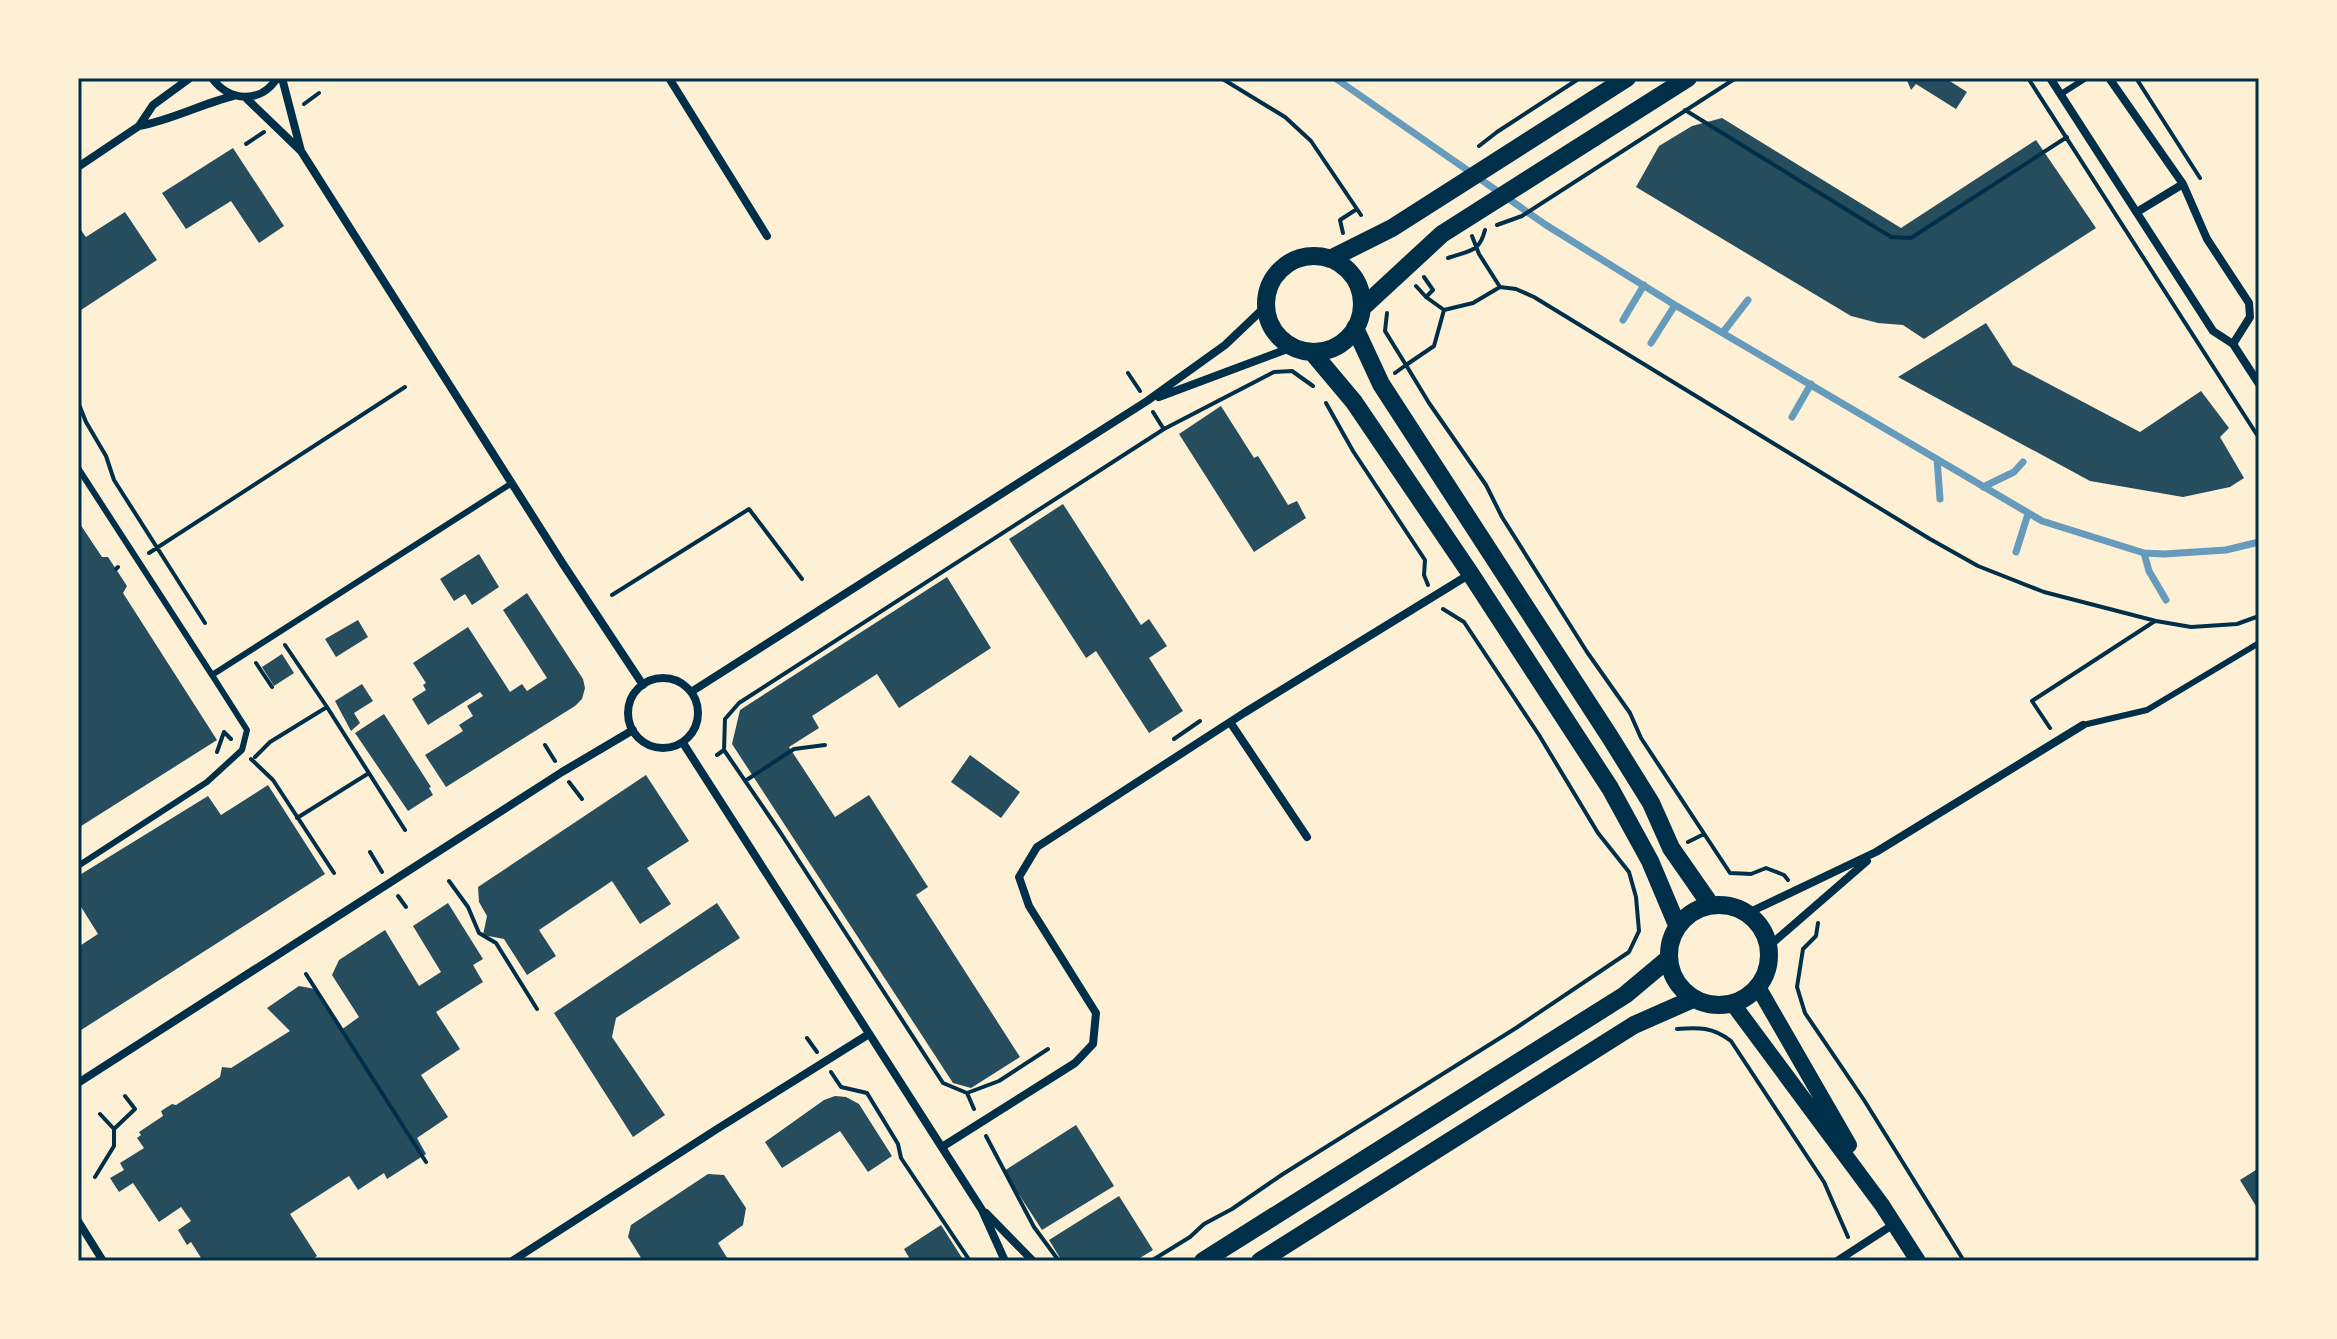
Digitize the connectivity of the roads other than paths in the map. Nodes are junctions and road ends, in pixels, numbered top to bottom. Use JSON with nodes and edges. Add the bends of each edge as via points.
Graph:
{"nodes":[{"id":1,"x":190,"y":78,"type":"edge"},
{"id":2,"x":212,"y":78,"type":"edge"},
{"id":3,"x":280,"y":78,"type":"edge"},
{"id":4,"x":669,"y":78,"type":"edge"},
{"id":5,"x":1627,"y":78,"type":"edge"},
{"id":6,"x":1688,"y":78,"type":"edge"},
{"id":7,"x":2050,"y":78,"type":"edge"},
{"id":8,"x":2086,"y":78,"type":"edge"},
{"id":9,"x":2109,"y":78,"type":"edge"},
{"id":10,"x":2061,"y":94,"type":"junction"},
{"id":11,"x":233,"y":96,"type":"junction"},
{"id":12,"x":246,"y":98,"type":"junction"},
{"id":13,"x":139,"y":126,"type":"junction"},
{"id":14,"x":301,"y":151,"type":"junction"},
{"id":15,"x":78,"y":167,"type":"edge"},
{"id":16,"x":2183,"y":184,"type":"junction"},
{"id":17,"x":2137,"y":212,"type":"junction"},
{"id":18,"x":767,"y":236,"type":"dead end"},
{"id":19,"x":1330,"y":259,"type":"junction"},
{"id":20,"x":1266,"y":306,"type":"junction"},
{"id":21,"x":1362,"y":308,"type":"junction"},
{"id":22,"x":1355,"y":328,"type":"junction"},
{"id":23,"x":2233,"y":344,"type":"junction"},
{"id":24,"x":1293,"y":347,"type":"junction"},
{"id":25,"x":1312,"y":352,"type":"junction"},
{"id":26,"x":2259,"y":384,"type":"edge"},
{"id":27,"x":1147,"y":401,"type":"junction"},
{"id":28,"x":78,"y":468,"type":"edge"},
{"id":29,"x":512,"y":483,"type":"junction"},
{"id":30,"x":1470,"y":573,"type":"junction"},
{"id":31,"x":2259,"y":643,"type":"edge"},
{"id":32,"x":212,"y":675,"type":"junction"},
{"id":33,"x":643,"y":685,"type":"junction"},
{"id":34,"x":691,"y":692,"type":"junction"},
{"id":35,"x":1230,"y":722,"type":"junction"},
{"id":36,"x":2083,"y":725,"type":"joint"},
{"id":37,"x":633,"y":730,"type":"junction"},
{"id":38,"x":683,"y":743,"type":"junction"},
{"id":39,"x":1307,"y":837,"type":"dead end"},
{"id":40,"x":1876,"y":852,"type":"junction"},
{"id":41,"x":78,"y":866,"type":"edge"},
{"id":42,"x":1710,"y":904,"type":"junction"},
{"id":43,"x":1748,"y":913,"type":"junction"},
{"id":44,"x":1677,"y":925,"type":"junction"},
{"id":45,"x":1769,"y":946,"type":"junction"},
{"id":46,"x":1668,"y":959,"type":"junction"},
{"id":47,"x":1758,"y":987,"type":"junction"},
{"id":48,"x":1693,"y":999,"type":"junction"},
{"id":49,"x":1733,"y":1004,"type":"junction"},
{"id":50,"x":869,"y":1034,"type":"junction"},
{"id":51,"x":78,"y":1083,"type":"edge"},
{"id":52,"x":942,"y":1147,"type":"junction"},
{"id":53,"x":1882,"y":1205,"type":"junction"},
{"id":54,"x":982,"y":1210,"type":"junction"},
{"id":55,"x":78,"y":1221,"type":"edge"},
{"id":56,"x":1894,"y":1224,"type":"junction"},
{"id":57,"x":103,"y":1261,"type":"edge"},
{"id":58,"x":512,"y":1261,"type":"edge"},
{"id":59,"x":1005,"y":1261,"type":"edge"},
{"id":60,"x":1033,"y":1261,"type":"edge"},
{"id":61,"x":1203,"y":1261,"type":"edge"},
{"id":62,"x":1260,"y":1261,"type":"edge"},
{"id":63,"x":1837,"y":1261,"type":"edge"},
{"id":64,"x":1918,"y":1261,"type":"edge"}],
"edges":[{"from":1,"to":13,"type":"street","via":[[153,105]]},
{"from":2,"to":11,"type":"street"},
{"from":3,"to":12,"type":"street","via":[[268,90]]},
{"from":3,"to":14,"type":"street"},
{"from":4,"to":18,"type":"street"},
{"from":5,"to":19,"type":"highway","via":[[1392,228]]},
{"from":6,"to":21,"type":"highway","via":[[1442,234]]},
{"from":7,"to":10,"type":"street"},
{"from":8,"to":10,"type":"lane"},
{"from":9,"to":16,"type":"street"},
{"from":10,"to":17,"type":"street"},
{"from":11,"to":12,"type":"street"},
{"from":11,"to":13,"type":"street"},
{"from":12,"to":14,"type":"street"},
{"from":13,"to":15,"type":"street"},
{"from":14,"to":29,"type":"street"},
{"from":16,"to":17,"type":"street"},
{"from":16,"to":23,"type":"street","via":[[2207,239],[2249,303],[2250,317]]},
{"from":17,"to":23,"type":"street","via":[[2213,331]]},
{"from":19,"to":20,"type":"highway","via":[[1309,256],[1283,267],[1268,291]]},
{"from":19,"to":21,"type":"highway","via":[[1354,278]]},
{"from":20,"to":24,"type":"highway","via":[[1274,330]]},
{"from":20,"to":27,"type":"street","via":[[1225,345]]},
{"from":21,"to":22,"type":"highway"},
{"from":22,"to":25,"type":"highway","via":[[1337,346]]},
{"from":22,"to":42,"type":"highway","via":[[1381,384],[1610,737],[1651,803],[1671,848]]},
{"from":23,"to":26,"type":"street"},
{"from":24,"to":25,"type":"highway"},
{"from":24,"to":27,"type":"street"},
{"from":25,"to":30,"type":"highway","via":[[1354,402]]},
{"from":27,"to":34,"type":"street"},
{"from":28,"to":32,"type":"lane"},
{"from":29,"to":32,"type":"lane"},
{"from":29,"to":33,"type":"street"},
{"from":30,"to":35,"type":"street"},
{"from":30,"to":44,"type":"highway","via":[[1610,788]]},
{"from":31,"to":36,"type":"lane","via":[[2147,710]]},
{"from":32,"to":41,"type":"lane","via":[[247,730],[242,750],[207,782]]},
{"from":33,"to":34,"type":"street","via":[[663,678]]},
{"from":33,"to":37,"type":"street","via":[[628,710]]},
{"from":34,"to":38,"type":"street","via":[[697,724]]},
{"from":35,"to":39,"type":"street"},
{"from":35,"to":52,"type":"street","via":[[1037,847],[1019,877],[1029,906],[1096,1013],[1093,1044],[1075,1063]]},
{"from":36,"to":40,"type":"street"},
{"from":37,"to":38,"type":"street","via":[[649,745]]},
{"from":37,"to":51,"type":"street"},
{"from":38,"to":50,"type":"street"},
{"from":40,"to":43,"type":"street"},
{"from":40,"to":45,"type":"street"},
{"from":42,"to":43,"type":"highway"},
{"from":42,"to":44,"type":"highway"},
{"from":43,"to":45,"type":"highway"},
{"from":44,"to":46,"type":"highway"},
{"from":45,"to":47,"type":"highway","via":[[1767,970]]},
{"from":46,"to":48,"type":"highway","via":[[1676,982]]},
{"from":46,"to":61,"type":"highway","via":[[1625,995]]},
{"from":47,"to":49,"type":"highway"},
{"from":47,"to":53,"type":"main road"},
{"from":48,"to":49,"type":"highway"},
{"from":48,"to":62,"type":"highway","via":[[1634,1025]]},
{"from":49,"to":53,"type":"main road"},
{"from":50,"to":52,"type":"street"},
{"from":50,"to":58,"type":"street"},
{"from":52,"to":54,"type":"street"},
{"from":53,"to":56,"type":"main road"},
{"from":54,"to":59,"type":"street"},
{"from":54,"to":60,"type":"street"},
{"from":55,"to":57,"type":"street"},
{"from":56,"to":63,"type":"street"},
{"from":56,"to":64,"type":"main road"}]}
